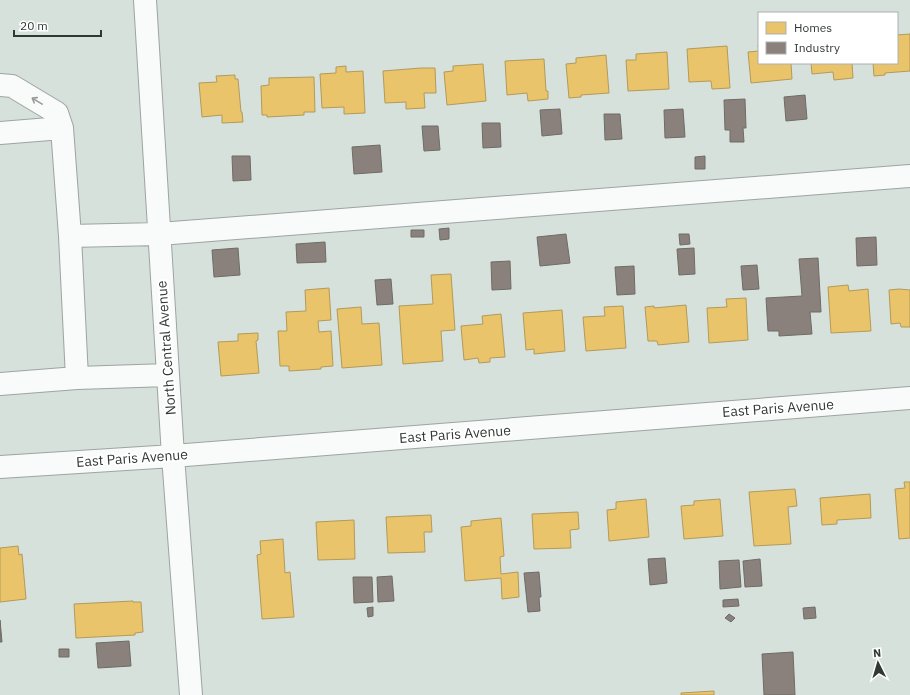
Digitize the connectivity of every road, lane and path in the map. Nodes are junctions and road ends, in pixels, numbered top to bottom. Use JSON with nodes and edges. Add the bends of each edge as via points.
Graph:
{"nodes":[{"id":1,"x":145,"y":0,"type":"edge"},
{"id":2,"x":0,"y":86,"type":"edge"},
{"id":3,"x":62,"y":128,"type":"junction"},
{"id":4,"x":0,"y":133,"type":"edge"},
{"id":5,"x":910,"y":176,"type":"edge"},
{"id":6,"x":159,"y":234,"type":"junction"},
{"id":7,"x":70,"y":236,"type":"junction"},
{"id":8,"x":168,"y":375,"type":"junction"},
{"id":9,"x":77,"y":378,"type":"junction"},
{"id":10,"x":0,"y":384,"type":"edge"},
{"id":11,"x":910,"y":398,"type":"edge"},
{"id":12,"x":173,"y":456,"type":"junction"},
{"id":13,"x":0,"y":467,"type":"edge"},
{"id":14,"x":191,"y":695,"type":"edge"}],
"edges":[{"from":1,"to":6,"type":"street","name":"North Central Avenue"},
{"from":3,"to":2,"type":"street","one_way":true,"via":[[57,113],[12,86]]},
{"from":3,"to":4,"type":"street"},
{"from":3,"to":7,"type":"street"},
{"from":5,"to":6,"type":"street"},
{"from":6,"to":7,"type":"street"},
{"from":6,"to":8,"type":"street","name":"North Central Avenue"},
{"from":7,"to":9,"type":"street"},
{"from":8,"to":9,"type":"street"},
{"from":8,"to":12,"type":"street","name":"North Central Avenue"},
{"from":9,"to":10,"type":"street"},
{"from":11,"to":12,"type":"street","name":"East Paris Avenue"},
{"from":12,"to":13,"type":"street","name":"East Paris Avenue"},
{"from":12,"to":14,"type":"street","name":"North Central Avenue"}]}
